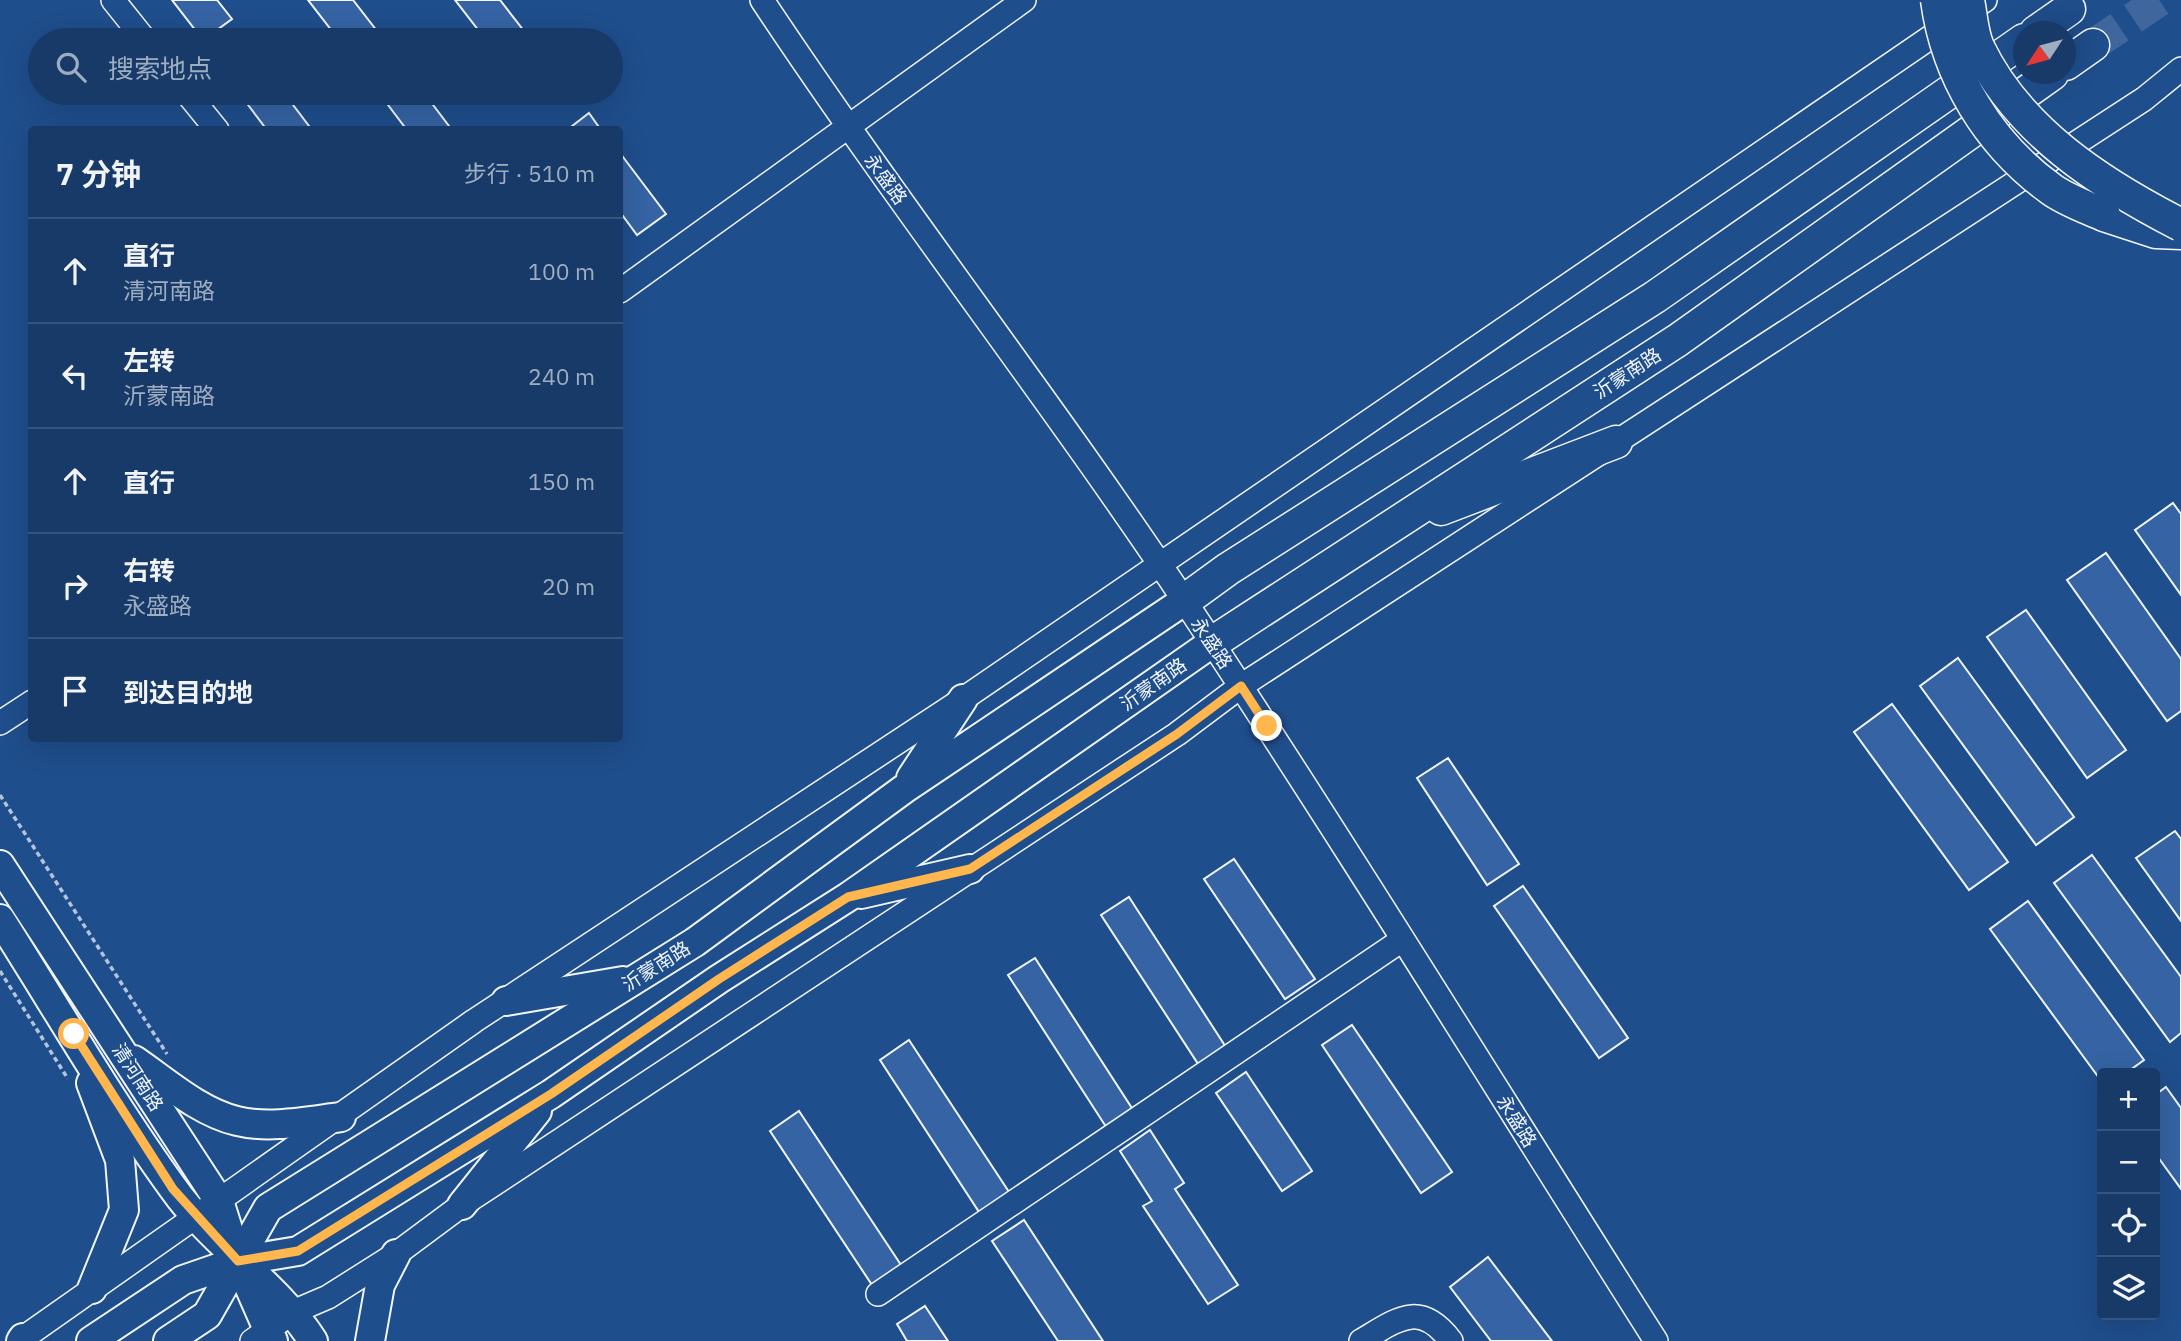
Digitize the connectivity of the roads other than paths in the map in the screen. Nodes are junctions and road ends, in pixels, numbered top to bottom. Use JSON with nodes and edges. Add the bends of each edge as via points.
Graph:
{"nodes":[{"id":1,"x":113,"y":0,"type":"edge"},
{"id":2,"x":762,"y":0,"type":"edge"},
{"id":3,"x":1024,"y":0,"type":"edge"},
{"id":4,"x":1937,"y":0,"type":"edge"},
{"id":5,"x":1968,"y":0,"type":"edge"},
{"id":6,"x":1985,"y":0,"type":"edge"},
{"id":7,"x":2069,"y":9,"type":"dead end"},
{"id":8,"x":2052,"y":21,"type":"edge"},
{"id":9,"x":135,"y":28,"type":"edge"},
{"id":10,"x":2093,"y":45,"type":"tunnel mouth"},
{"id":11,"x":2013,"y":48,"type":"edge"},
{"id":12,"x":2076,"y":57,"type":"edge"},
{"id":13,"x":2181,"y":69,"type":"edge"},
{"id":14,"x":2038,"y":84,"type":"edge"},
{"id":15,"x":197,"y":105,"type":"edge"},
{"id":16,"x":214,"y":126,"type":"edge"},
{"id":17,"x":849,"y":128,"type":"junction"},
{"id":18,"x":2181,"y":225,"type":"edge"},
{"id":19,"x":2181,"y":233,"type":"edge"},
{"id":20,"x":623,"y":289,"type":"edge"},
{"id":21,"x":1616,"y":442,"type":"junction"},
{"id":22,"x":1384,"y":531,"type":"junction"},
{"id":23,"x":1159,"y":564,"type":"junction"},
{"id":24,"x":1184,"y":601,"type":"junction"},
{"id":25,"x":1212,"y":643,"type":"junction"},
{"id":26,"x":1241,"y":686,"type":"junction"},
{"id":27,"x":964,"y":699,"type":"junction"},
{"id":28,"x":28,"y":705,"type":"edge"},
{"id":29,"x":0,"y":723,"type":"edge"},
{"id":30,"x":904,"y":789,"type":"junction"},
{"id":31,"x":0,"y":865,"type":"edge"},
{"id":32,"x":970,"y":869,"type":"junction"},
{"id":33,"x":848,"y":897,"type":"junction"},
{"id":34,"x":0,"y":919,"type":"edge"},
{"id":35,"x":1402,"y":940,"type":"junction"},
{"id":36,"x":636,"y":979,"type":"junction"},
{"id":37,"x":506,"y":1001,"type":"junction"},
{"id":38,"x":74,"y":1034,"type":"junction"},
{"id":39,"x":122,"y":1052,"type":"junction"},
{"id":40,"x":551,"y":1094,"type":"junction"},
{"id":41,"x":341,"y":1117,"type":"junction"},
{"id":42,"x":219,"y":1200,"type":"junction"},
{"id":43,"x":462,"y":1205,"type":"junction"},
{"id":44,"x":196,"y":1217,"type":"junction"},
{"id":45,"x":396,"y":1254,"type":"junction"},
{"id":46,"x":238,"y":1261,"type":"junction"},
{"id":47,"x":92,"y":1289,"type":"junction"},
{"id":48,"x":878,"y":1294,"type":"dead end"},
{"id":49,"x":293,"y":1312,"type":"junction"},
{"id":50,"x":264,"y":1338,"type":"edge"},
{"id":51,"x":21,"y":1340,"type":"edge"},
{"id":52,"x":91,"y":1341,"type":"edge"},
{"id":53,"x":168,"y":1341,"type":"edge"},
{"id":54,"x":313,"y":1341,"type":"edge"},
{"id":55,"x":370,"y":1341,"type":"edge"},
{"id":56,"x":1361,"y":1341,"type":"edge"},
{"id":57,"x":1451,"y":1341,"type":"edge"},
{"id":58,"x":1656,"y":1341,"type":"edge"}],
"edges":[{"from":1,"to":9,"type":"street"},
{"from":2,"to":17,"type":"street","name":"永盛路"},
{"from":3,"to":17,"type":"street"},
{"from":4,"to":19,"type":"highway","bridge":true,"via":[[1950,57],[1973,107],[2009,152],[2052,190],[2104,215],[2155,232]]},
{"from":5,"to":18,"type":"highway","bridge":true,"via":[[1977,46],[2041,133],[2108,184]]},
{"from":6,"to":23,"type":"street"},
{"from":7,"to":8,"type":"highway"},
{"from":10,"to":12,"type":"highway"},
{"from":11,"to":24,"type":"highway","name":"沂蒙南路","via":[[1655,297]]},
{"from":13,"to":21,"type":"street","via":[[2144,99]]},
{"from":14,"to":22,"type":"highway","name":"沂蒙南路","via":[[1678,340]]},
{"from":15,"to":16,"type":"street"},
{"from":17,"to":20,"type":"street"},
{"from":17,"to":23,"type":"street","name":"永盛路"},
{"from":21,"to":22,"type":"highway"},
{"from":21,"to":26,"type":"street"},
{"from":22,"to":25,"type":"highway","name":"沂蒙南路"},
{"from":23,"to":24,"type":"street","name":"永盛路"},
{"from":23,"to":27,"type":"street"},
{"from":24,"to":25,"type":"street","name":"永盛路"},
{"from":24,"to":30,"type":"main road","name":"沂蒙南路"},
{"from":25,"to":26,"type":"street","name":"永盛路"},
{"from":25,"to":33,"type":"main road","name":"沂蒙南路"},
{"from":26,"to":32,"type":"street","via":[[1177,734]]},
{"from":26,"to":35,"type":"street","name":"永盛路"},
{"from":27,"to":30,"type":"main road"},
{"from":27,"to":37,"type":"street"},
{"from":28,"to":29,"type":"street"},
{"from":30,"to":36,"type":"main road","name":"沂蒙南路","via":[[695,942]]},
{"from":31,"to":39,"type":"main road","name":"清河南路"},
{"from":32,"to":33,"type":"main road"},
{"from":32,"to":43,"type":"street"},
{"from":33,"to":40,"type":"main road","name":"沂蒙南路"},
{"from":34,"to":38,"type":"main road","name":"清河南路"},
{"from":35,"to":48,"type":"street"},
{"from":35,"to":58,"type":"street","name":"永盛路"},
{"from":36,"to":37,"type":"main road"},
{"from":36,"to":46,"type":"main road","name":"沂蒙南路","via":[[268,1208]]},
{"from":37,"to":41,"type":"street"},
{"from":38,"to":44,"type":"main road","name":"清河南路","via":[[173,1189]]},
{"from":38,"to":47,"type":"main road","via":[[120,1160],[124,1210]]},
{"from":39,"to":41,"type":"main road","via":[[201,1105],[237,1121],[277,1124]]},
{"from":39,"to":42,"type":"main road","name":"清河南路"},
{"from":40,"to":43,"type":"main road"},
{"from":40,"to":46,"type":"main road","name":"沂蒙南路","via":[[298,1251]]},
{"from":41,"to":42,"type":"street"},
{"from":42,"to":44,"type":"street"},
{"from":42,"to":46,"type":"main road","name":"清河南路"},
{"from":43,"to":45,"type":"street"},
{"from":44,"to":46,"type":"main road","name":"清河南路"},
{"from":44,"to":47,"type":"street"},
{"from":45,"to":49,"type":"street","via":[[328,1297]]},
{"from":45,"to":55,"type":"main road","via":[[380,1285]]},
{"from":46,"to":49,"type":"main road","name":"清河南路"},
{"from":46,"to":50,"type":"main road","name":"清河南路"},
{"from":46,"to":52,"type":"main road","name":"沂蒙南路","via":[[183,1280]]},
{"from":46,"to":53,"type":"main road","name":"沂蒙南路","via":[[207,1315]]},
{"from":47,"to":51,"type":"street"},
{"from":49,"to":50,"type":"street"},
{"from":49,"to":54,"type":"main road","name":"清河南路"},
{"from":56,"to":57,"type":"street","via":[[1402,1317],[1427,1317]]}]}
